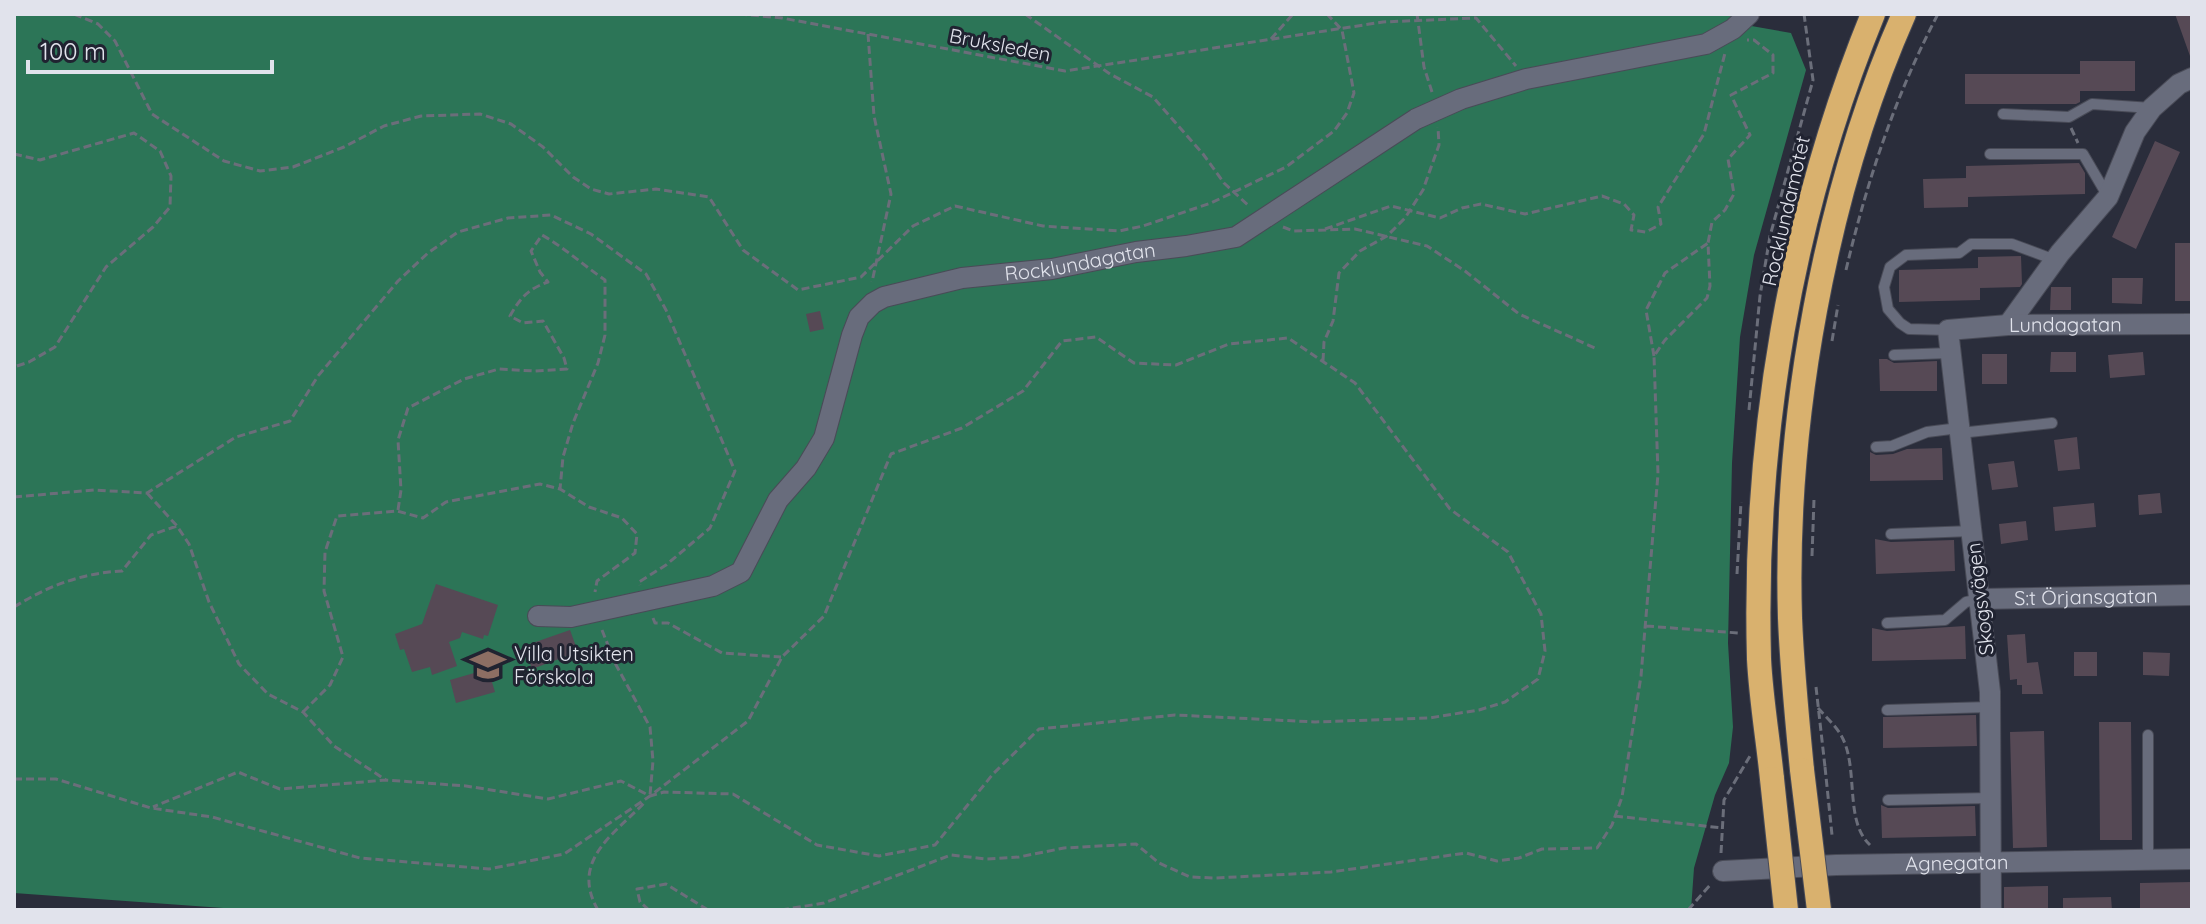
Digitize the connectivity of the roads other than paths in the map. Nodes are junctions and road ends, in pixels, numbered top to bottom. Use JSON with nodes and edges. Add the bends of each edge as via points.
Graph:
{"nodes":[{"id":1,"x":1749,"y":14,"type":"edge"},
{"id":2,"x":1904,"y":14,"type":"edge"},
{"id":3,"x":1920,"y":14,"type":"edge"},
{"id":4,"x":1867,"y":21,"type":"edge"},
{"id":5,"x":2192,"y":78,"type":"edge"},
{"id":6,"x":1868,"y":102,"type":"junction"},
{"id":7,"x":2152,"y":108,"type":"junction"},
{"id":8,"x":2003,"y":114,"type":"dead end"},
{"id":9,"x":1990,"y":154,"type":"dead end"},
{"id":10,"x":2108,"y":197,"type":"junction"},
{"id":11,"x":2055,"y":260,"type":"junction"},
{"id":12,"x":2192,"y":324,"type":"edge"},
{"id":13,"x":2008,"y":325,"type":"junction"},
{"id":14,"x":1949,"y":340,"type":"junction"},
{"id":15,"x":1894,"y":355,"type":"dead end"},
{"id":16,"x":2052,"y":423,"type":"dead end"},
{"id":17,"x":1960,"y":430,"type":"junction"},
{"id":18,"x":1876,"y":447,"type":"dead end"},
{"id":19,"x":1972,"y":531,"type":"junction"},
{"id":20,"x":1891,"y":534,"type":"dead end"},
{"id":21,"x":2192,"y":595,"type":"edge"},
{"id":22,"x":1980,"y":599,"type":"junction"},
{"id":23,"x":538,"y":616,"type":"dead end"},
{"id":24,"x":1887,"y":623,"type":"dead end"},
{"id":25,"x":1990,"y":707,"type":"junction"},
{"id":26,"x":1887,"y":710,"type":"dead end"},
{"id":27,"x":2148,"y":735,"type":"dead end"},
{"id":28,"x":1991,"y":798,"type":"junction"},
{"id":29,"x":1888,"y":800,"type":"dead end"},
{"id":30,"x":2192,"y":859,"type":"edge"},
{"id":31,"x":2148,"y":860,"type":"junction"},
{"id":32,"x":1992,"y":862,"type":"junction"},
{"id":33,"x":1723,"y":871,"type":"road end"},
{"id":34,"x":1786,"y":910,"type":"edge"},
{"id":35,"x":1819,"y":910,"type":"edge"},
{"id":36,"x":1991,"y":910,"type":"edge"}],
"edges":[{"from":1,"to":23,"type":"street","name":"Rocklundagatan","via":[[1706,44],[1526,79],[1461,99],[1416,119],[1236,237],[1052,269],[962,278],[873,303],[859,317],[852,335],[824,438],[778,500],[741,572],[713,586],[571,617]]},
{"from":2,"to":6,"type":"highway"},
{"from":3,"to":6,"type":"highway"},
{"from":4,"to":34,"type":"highway","name":"Rocklundamotet","bridge":true,"via":[[1832,123],[1801,240],[1763,486],[1759,663]]},
{"from":5,"to":7,"type":"street"},
{"from":6,"to":35,"type":"highway","bridge":true,"via":[[1825,261],[1805,372],[1793,508],[1790,618],[1814,768]]},
{"from":7,"to":8,"type":"lane","via":[[2092,104],[2066,117]]},
{"from":7,"to":10,"type":"street","via":[[2135,132]]},
{"from":9,"to":10,"type":"lane","via":[[2083,154]]},
{"from":10,"to":11,"type":"street"},
{"from":11,"to":13,"type":"street"},
{"from":11,"to":14,"type":"lane","via":[[2012,244],[1971,244],[1959,253],[1906,255],[1890,267],[1884,287],[1888,309],[1909,329]]},
{"from":12,"to":13,"type":"street","name":"Lundagatan"},
{"from":13,"to":14,"type":"street","name":"Lundagatan"},
{"from":14,"to":15,"type":"lane"},
{"from":14,"to":17,"type":"street","name":"Skogsvägen"},
{"from":16,"to":17,"type":"lane"},
{"from":17,"to":18,"type":"lane","via":[[1927,432]]},
{"from":17,"to":19,"type":"street","name":"Skogsvägen"},
{"from":19,"to":20,"type":"lane"},
{"from":19,"to":22,"type":"street","name":"Skogsvägen"},
{"from":21,"to":22,"type":"street","name":"S:t Örjansgatan"},
{"from":22,"to":24,"type":"lane","via":[[1966,602],[1945,620]]},
{"from":22,"to":25,"type":"street","name":"Skogsvägen"},
{"from":25,"to":26,"type":"lane"},
{"from":25,"to":28,"type":"street","name":"Skogsvägen"},
{"from":27,"to":31,"type":"lane"},
{"from":28,"to":29,"type":"lane"},
{"from":28,"to":32,"type":"street","name":"Skogsvägen"},
{"from":30,"to":31,"type":"street","name":"Agnegatan"},
{"from":31,"to":32,"type":"street","name":"Agnegatan"},
{"from":32,"to":33,"type":"street","name":"Agnegatan"},
{"from":32,"to":36,"type":"street","name":"Skogsvägen"}]}
